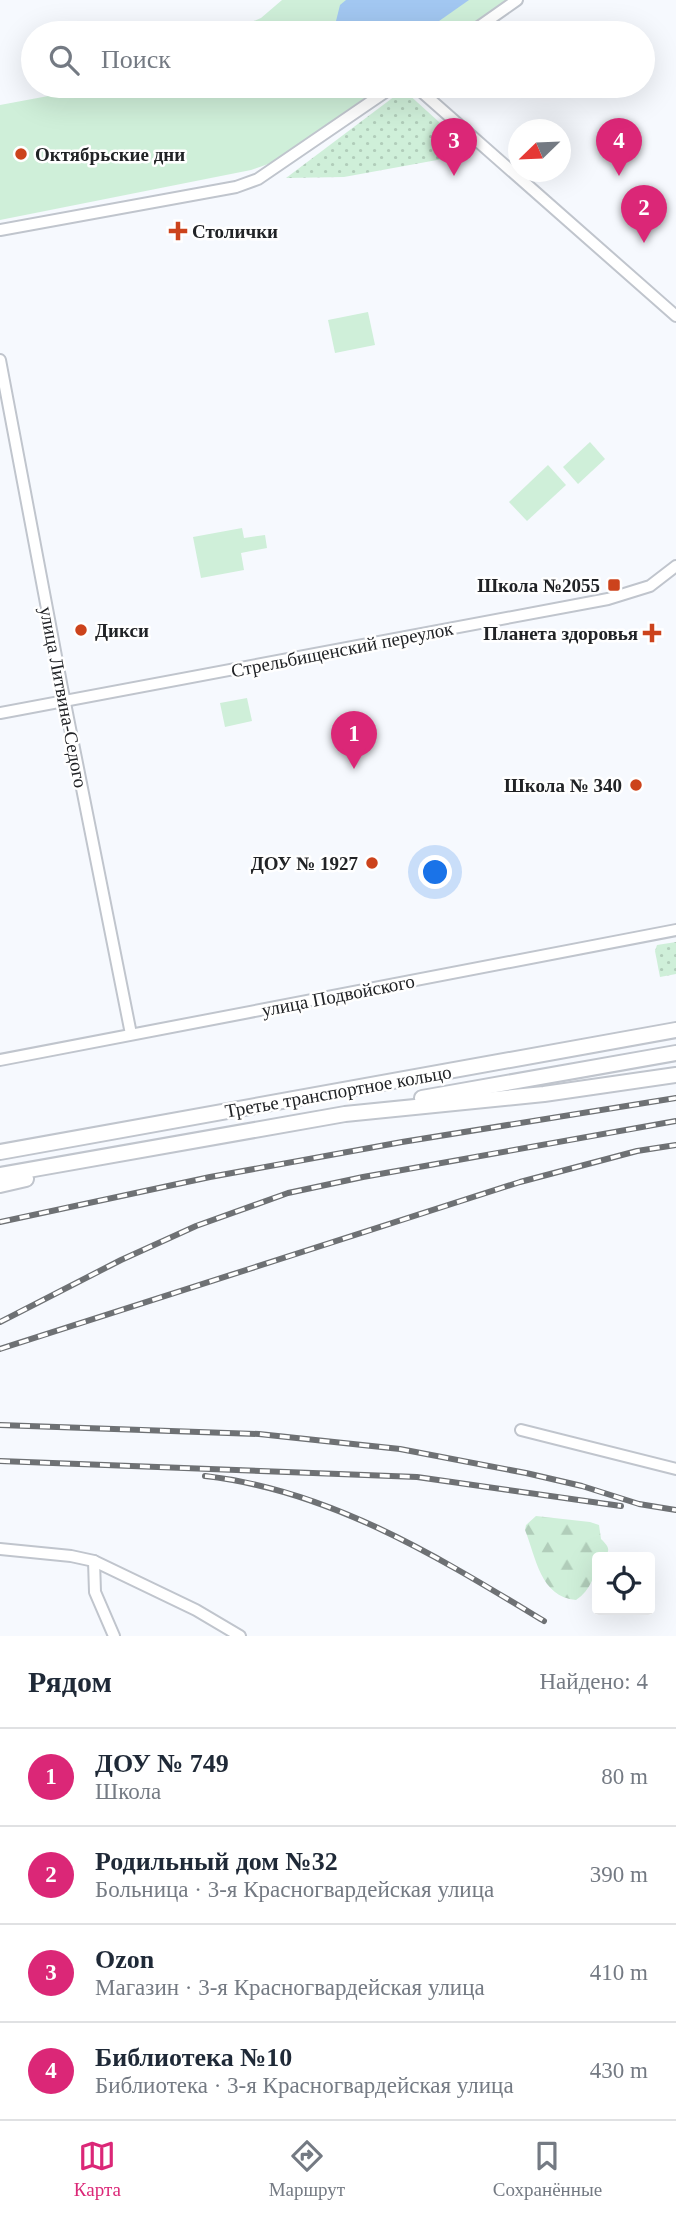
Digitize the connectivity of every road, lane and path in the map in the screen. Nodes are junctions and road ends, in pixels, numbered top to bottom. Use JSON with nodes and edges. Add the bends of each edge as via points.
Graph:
{"nodes":[{"id":1,"x":517,"y":0,"type":"edge"},
{"id":2,"x":487,"y":21,"type":"edge"},
{"id":3,"x":376,"y":98,"type":"edge"},
{"id":4,"x":429,"y":98,"type":"edge"},
{"id":5,"x":0,"y":230,"type":"edge"},
{"id":6,"x":676,"y":316,"type":"edge"},
{"id":7,"x":0,"y":360,"type":"edge"},
{"id":8,"x":676,"y":566,"type":"edge"},
{"id":9,"x":64,"y":701,"type":"junction"},
{"id":10,"x":0,"y":713,"type":"edge"},
{"id":11,"x":676,"y":930,"type":"edge"},
{"id":12,"x":676,"y":1030,"type":"edge"},
{"id":13,"x":131,"y":1034,"type":"junction"},
{"id":14,"x":676,"y":1054,"type":"edge"},
{"id":15,"x":0,"y":1060,"type":"edge"},
{"id":16,"x":676,"y":1075,"type":"edge"},
{"id":17,"x":345,"y":1114,"type":"junction"},
{"id":18,"x":0,"y":1152,"type":"edge"},
{"id":19,"x":120,"y":1155,"type":"junction"},
{"id":20,"x":0,"y":1175,"type":"edge"},
{"id":21,"x":0,"y":1185,"type":"edge"},
{"id":22,"x":521,"y":1430,"type":"dead end"},
{"id":23,"x":676,"y":1469,"type":"edge"},
{"id":24,"x":0,"y":1549,"type":"edge"},
{"id":25,"x":94,"y":1561,"type":"junction"},
{"id":26,"x":114,"y":1636,"type":"edge"},
{"id":27,"x":240,"y":1636,"type":"edge"}],
"edges":[{"from":1,"to":2,"type":"street"},
{"from":3,"to":5,"type":"street","via":[[258,179],[236,187]]},
{"from":4,"to":6,"type":"street"},
{"from":7,"to":9,"type":"street","name":"улица Литвина-Седого"},
{"from":8,"to":9,"type":"street","name":"Стрельбищенский переулок","via":[[650,586],[608,599]]},
{"from":9,"to":10,"type":"street","name":"Стрельбищенский переулок"},
{"from":9,"to":13,"type":"street","name":"улица Литвина-Седого"},
{"from":11,"to":13,"type":"street","name":"улица Подвойского"},
{"from":12,"to":18,"type":"main road","name":"Третье транспортное кольцо"},
{"from":13,"to":15,"type":"street","name":"улица Подвойского"},
{"from":14,"to":17,"type":"main road","name":"Третье транспортное кольцо"},
{"from":16,"to":17,"type":"main road","name":"Третье транспортное кольцо"},
{"from":17,"to":19,"type":"main road","name":"Третье транспортное кольцо"},
{"from":19,"to":20,"type":"main road","name":"Третье транспортное кольцо"},
{"from":19,"to":21,"type":"main road"},
{"from":22,"to":23,"type":"street"},
{"from":24,"to":25,"type":"street"},
{"from":25,"to":26,"type":"street","via":[[95,1592]]},
{"from":25,"to":27,"type":"street"}]}
